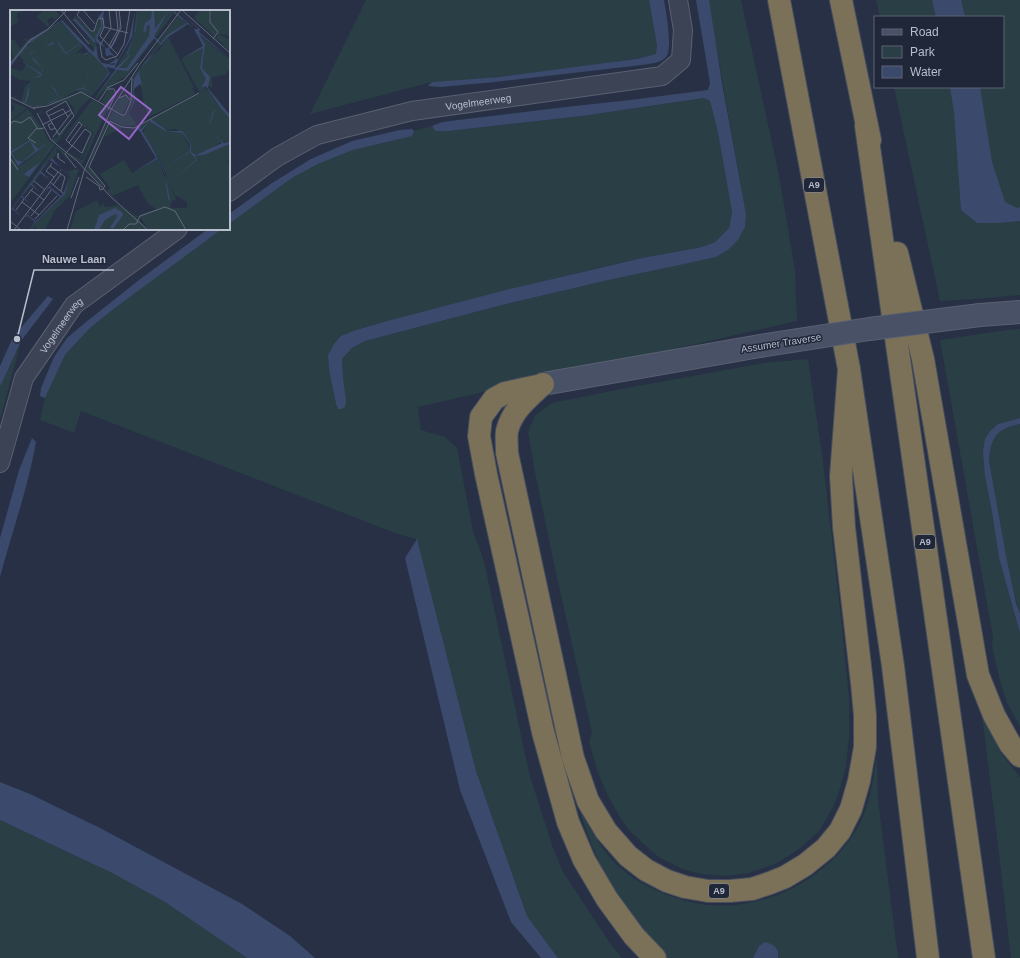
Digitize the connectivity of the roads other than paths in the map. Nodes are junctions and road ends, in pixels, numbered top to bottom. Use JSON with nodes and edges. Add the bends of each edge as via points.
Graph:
{"nodes":[{"id":1,"x":678,"y":0,"type":"edge"},
{"id":2,"x":779,"y":0,"type":"edge"},
{"id":3,"x":841,"y":0,"type":"edge"},
{"id":4,"x":866,"y":126,"type":"junction"},
{"id":5,"x":230,"y":191,"type":"edge"},
{"id":6,"x":177,"y":230,"type":"edge"},
{"id":7,"x":1020,"y":312,"type":"edge"},
{"id":8,"x":849,"y":369,"type":"junction"},
{"id":9,"x":543,"y":384,"type":"junction"},
{"id":10,"x":0,"y":463,"type":"edge"},
{"id":11,"x":1020,"y":756,"type":"edge"},
{"id":12,"x":655,"y":958,"type":"edge"},
{"id":13,"x":928,"y":958,"type":"edge"},
{"id":14,"x":984,"y":958,"type":"edge"}],
"edges":[{"from":1,"to":5,"type":"street","name":"Vogelmeerweg","via":[[683,30],[681,60],[662,76],[412,111],[317,135],[277,157]]},
{"from":2,"to":8,"type":"highway","number":"A9"},
{"from":3,"to":4,"type":"highway","number":"A9"},
{"from":4,"to":11,"type":"highway","number":"A9","via":[[922,359],[978,675],[994,715],[1010,744]]},
{"from":4,"to":14,"type":"highway","number":"A9"},
{"from":6,"to":10,"type":"street","name":"Vogelmeerweg","via":[[74,305],[24,378]]},
{"from":7,"to":9,"type":"main road","name":"Assumer Traverse","bridge":true,"via":[[869,328]]},
{"from":8,"to":9,"type":"highway","number":"A9","via":[[841,476],[844,527],[865,715],[865,747],[859,781],[851,809],[840,830],[826,848],[806,865],[785,877],[752,889],[730,891],[685,887],[646,870],[628,856],[606,831],[588,801],[573,758],[507,453],[507,432],[511,419],[523,402]]},
{"from":8,"to":13,"type":"highway","number":"A9","via":[[893,666]]},
{"from":9,"to":12,"type":"highway","via":[[505,393],[494,399],[481,417],[479,436],[486,474],[543,732],[568,822],[584,860],[607,899],[634,936]]}]}
